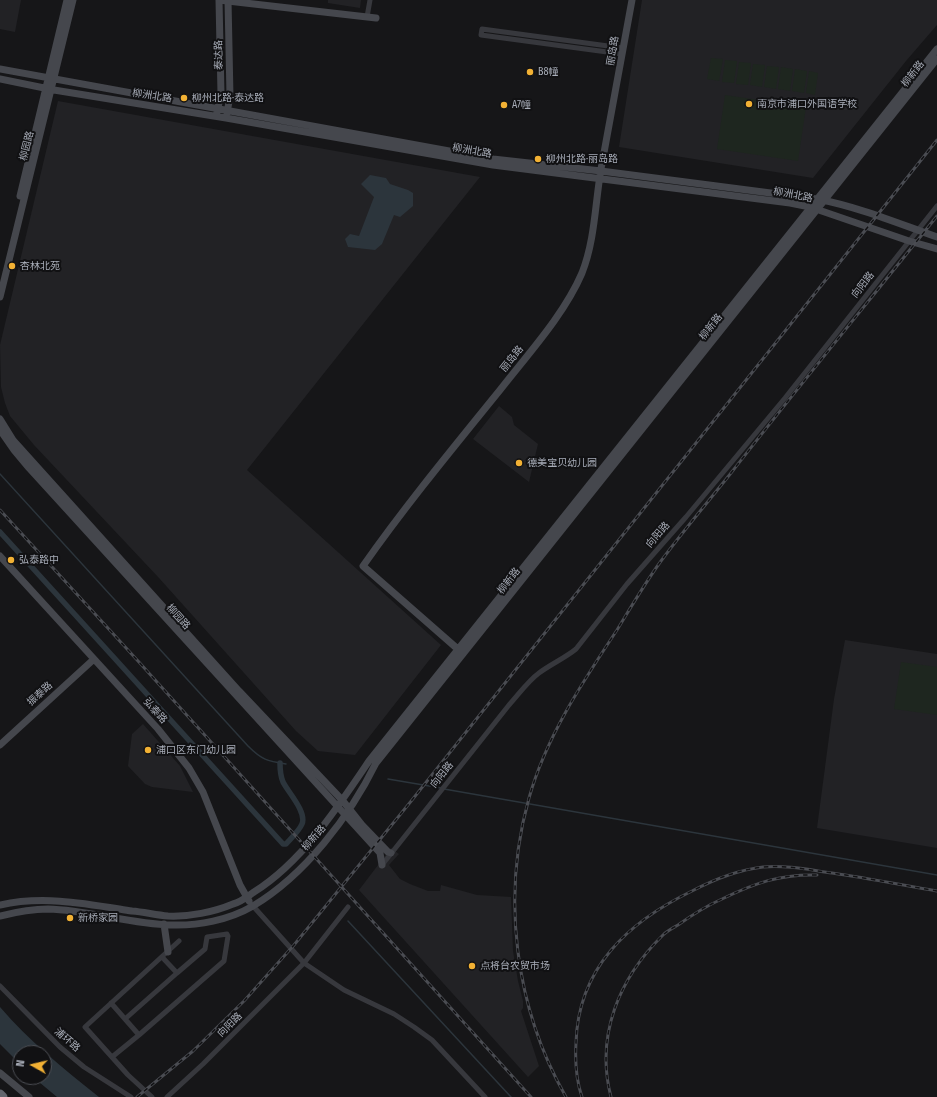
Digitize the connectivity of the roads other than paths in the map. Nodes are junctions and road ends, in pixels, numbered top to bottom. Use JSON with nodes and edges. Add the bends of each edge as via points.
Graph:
{"nodes":[{"id":1,"x":67,"y":0,"type":"edge"},
{"id":2,"x":73,"y":0,"type":"edge"},
{"id":3,"x":219,"y":0,"type":"edge"},
{"id":4,"x":370,"y":0,"type":"edge"},
{"id":5,"x":632,"y":0,"type":"edge"},
{"id":6,"x":228,"y":1,"type":"edge"},
{"id":7,"x":367,"y":17,"type":"junction"},
{"id":8,"x":376,"y":18,"type":"dead end"},
{"id":9,"x":937,"y":49,"type":"edge"},
{"id":10,"x":623,"y":51,"type":"junction"},
{"id":11,"x":937,"y":59,"type":"edge"},
{"id":12,"x":0,"y":69,"type":"edge"},
{"id":13,"x":0,"y":79,"type":"edge"},
{"id":14,"x":51,"y":79,"type":"junction"},
{"id":15,"x":49,"y":89,"type":"junction"},
{"id":16,"x":218,"y":108,"type":"junction"},
{"id":17,"x":227,"y":114,"type":"junction"},
{"id":18,"x":216,"y":116,"type":"junction"},
{"id":19,"x":601,"y":171,"type":"junction"},
{"id":20,"x":600,"y":180,"type":"junction"},
{"id":21,"x":817,"y":199,"type":"junction"},
{"id":22,"x":825,"y":201,"type":"junction"},
{"id":23,"x":937,"y":206,"type":"edge"},
{"id":24,"x":813,"y":209,"type":"junction"},
{"id":25,"x":918,"y":230,"type":"junction"},
{"id":26,"x":937,"y":237,"type":"edge"},
{"id":27,"x":909,"y":241,"type":"junction"},
{"id":28,"x":937,"y":249,"type":"edge"},
{"id":29,"x":0,"y":276,"type":"edge"},
{"id":30,"x":0,"y":297,"type":"edge"},
{"id":31,"x":0,"y":419,"type":"edge"},
{"id":32,"x":0,"y":430,"type":"edge"},
{"id":33,"x":0,"y":556,"type":"edge"},
{"id":34,"x":461,"y":651,"type":"junction"},
{"id":35,"x":94,"y":659,"type":"junction"},
{"id":36,"x":0,"y":745,"type":"edge"},
{"id":37,"x":340,"y":804,"type":"junction"},
{"id":38,"x":348,"y":812,"type":"junction"},
{"id":39,"x":391,"y":853,"type":"junction"},
{"id":40,"x":382,"y":865,"type":"joint"},
{"id":41,"x":247,"y":897,"type":"junction"},
{"id":42,"x":0,"y":905,"type":"edge"},
{"id":43,"x":253,"y":906,"type":"junction"},
{"id":44,"x":348,"y":907,"type":"dead end"},
{"id":45,"x":0,"y":916,"type":"edge"},
{"id":46,"x":164,"y":924,"type":"junction"},
{"id":47,"x":179,"y":941,"type":"dead end"},
{"id":48,"x":165,"y":954,"type":"junction"},
{"id":49,"x":304,"y":963,"type":"junction"},
{"id":50,"x":177,"y":973,"type":"junction"},
{"id":51,"x":0,"y":986,"type":"edge"},
{"id":52,"x":111,"y":1003,"type":"junction"},
{"id":53,"x":126,"y":1019,"type":"junction"},
{"id":54,"x":138,"y":1035,"type":"junction"},
{"id":55,"x":112,"y":1057,"type":"junction"},
{"id":56,"x":0,"y":1073,"type":"edge"},
{"id":57,"x":0,"y":1094,"type":"edge"},
{"id":58,"x":4,"y":1097,"type":"edge"},
{"id":59,"x":29,"y":1097,"type":"edge"},
{"id":60,"x":131,"y":1097,"type":"edge"},
{"id":61,"x":152,"y":1097,"type":"edge"},
{"id":62,"x":167,"y":1097,"type":"edge"},
{"id":63,"x":485,"y":1097,"type":"edge"}],
"edges":[{"from":1,"to":14,"type":"main road","name":"柳园路"},
{"from":2,"to":14,"type":"main road","name":"柳园路"},
{"from":3,"to":6,"type":"main road"},
{"from":3,"to":16,"type":"main road","name":"泰达路","via":[[221,94]]},
{"from":4,"to":7,"type":"street"},
{"from":5,"to":10,"type":"main road","name":"丽岛路"},
{"from":6,"to":7,"type":"main road"},
{"from":6,"to":17,"type":"main road","name":"泰达路","via":[[230,96]]},
{"from":7,"to":8,"type":"main road"},
{"from":9,"to":21,"type":"main road","name":"柳新路"},
{"from":10,"to":10,"type":"street","via":[[482,29],[481,35]]},
{"from":10,"to":19,"type":"main road","name":"丽岛路"},
{"from":11,"to":22,"type":"main road","name":"柳新路"},
{"from":12,"to":14,"type":"main road","name":"柳洲北路"},
{"from":13,"to":15,"type":"main road","name":"柳洲北路"},
{"from":14,"to":15,"type":"main road","name":"柳园路"},
{"from":14,"to":16,"type":"main road","name":"柳洲北路"},
{"from":15,"to":18,"type":"main road","name":"柳洲北路"},
{"from":15,"to":29,"type":"main road","name":"柳园路"},
{"from":15,"to":30,"type":"main road","name":"柳园路"},
{"from":16,"to":17,"type":"main road","name":"柳洲北路"},
{"from":16,"to":18,"type":"main road","name":"泰达路"},
{"from":17,"to":18,"type":"main road","name":"柳洲北路"},
{"from":17,"to":19,"type":"main road","name":"柳洲北路","via":[[493,159]]},
{"from":17,"to":20,"type":"main road","name":"柳洲北路","via":[[492,165]]},
{"from":19,"to":20,"type":"main road","name":"丽岛路"},
{"from":19,"to":21,"type":"main road","name":"柳洲北路"},
{"from":20,"to":24,"type":"main road","name":"柳洲北路","via":[[766,200]]},
{"from":20,"to":34,"type":"main road","name":"丽岛路","via":[[589,248],[582,271],[566,304],[362,566]]},
{"from":21,"to":22,"type":"main road","name":"柳洲北路"},
{"from":21,"to":24,"type":"main road","name":"柳新路"},
{"from":22,"to":24,"type":"main road","name":"柳新路"},
{"from":22,"to":25,"type":"main road","name":"柳洲北路"},
{"from":23,"to":25,"type":"street","name":"向阳路"},
{"from":24,"to":27,"type":"main road","name":"柳洲北路"},
{"from":24,"to":34,"type":"main road","name":"柳新路"},
{"from":25,"to":26,"type":"main road","name":"柳洲北路"},
{"from":25,"to":27,"type":"street","name":"向阳路"},
{"from":27,"to":28,"type":"main road","name":"柳洲北路"},
{"from":27,"to":39,"type":"street","name":"向阳路","via":[[785,398],[627,584],[576,649],[526,685]]},
{"from":31,"to":37,"type":"main road","name":"柳园路","via":[[9,435],[23,451]]},
{"from":32,"to":37,"type":"main road","name":"柳园路","via":[[29,468],[175,629]]},
{"from":33,"to":35,"type":"main road","name":"弘泰路"},
{"from":34,"to":37,"type":"main road","name":"柳新路","via":[[369,761]]},
{"from":34,"to":38,"type":"main road","name":"柳新路","via":[[376,763],[365,787]]},
{"from":35,"to":36,"type":"main road","name":"振泰路"},
{"from":35,"to":41,"type":"main road","name":"弘泰路","via":[[190,768],[203,792]]},
{"from":37,"to":38,"type":"main road"},
{"from":37,"to":41,"type":"main road","name":"柳新路","via":[[302,851],[266,885]]},
{"from":38,"to":39,"type":"main road"},
{"from":38,"to":40,"type":"main road","via":[[380,852]]},
{"from":38,"to":43,"type":"main road","name":"柳新路","via":[[298,871]]},
{"from":39,"to":40,"type":"street","name":"向阳路"},
{"from":41,"to":42,"type":"main road","name":"柳新路","via":[[213,911],[175,916],[56,901],[25,900]]},
{"from":41,"to":43,"type":"main road","name":"弘泰路"},
{"from":43,"to":46,"type":"main road","name":"柳新路","via":[[207,922],[187,925]]},
{"from":43,"to":49,"type":"street"},
{"from":44,"to":49,"type":"street","name":"向阳路"},
{"from":45,"to":46,"type":"main road","name":"柳新路","via":[[26,910],[49,909]]},
{"from":46,"to":48,"type":"main road"},
{"from":47,"to":48,"type":"street"},
{"from":48,"to":50,"type":"street"},
{"from":48,"to":52,"type":"street"},
{"from":49,"to":62,"type":"street","name":"向阳路"},
{"from":49,"to":63,"type":"street","via":[[344,990],[394,1014],[432,1040]]},
{"from":50,"to":53,"type":"street"},
{"from":50,"to":54,"type":"street","via":[[205,948],[207,937],[227,934],[224,961]]},
{"from":51,"to":60,"type":"street","name":"浦环路","via":[[60,1047],[84,1067]]},
{"from":52,"to":53,"type":"street"},
{"from":52,"to":55,"type":"street","via":[[85,1027]]},
{"from":53,"to":54,"type":"street"},
{"from":54,"to":55,"type":"street"},
{"from":55,"to":61,"type":"street"},
{"from":56,"to":59,"type":"main road"},
{"from":57,"to":58,"type":"highway"}]}
